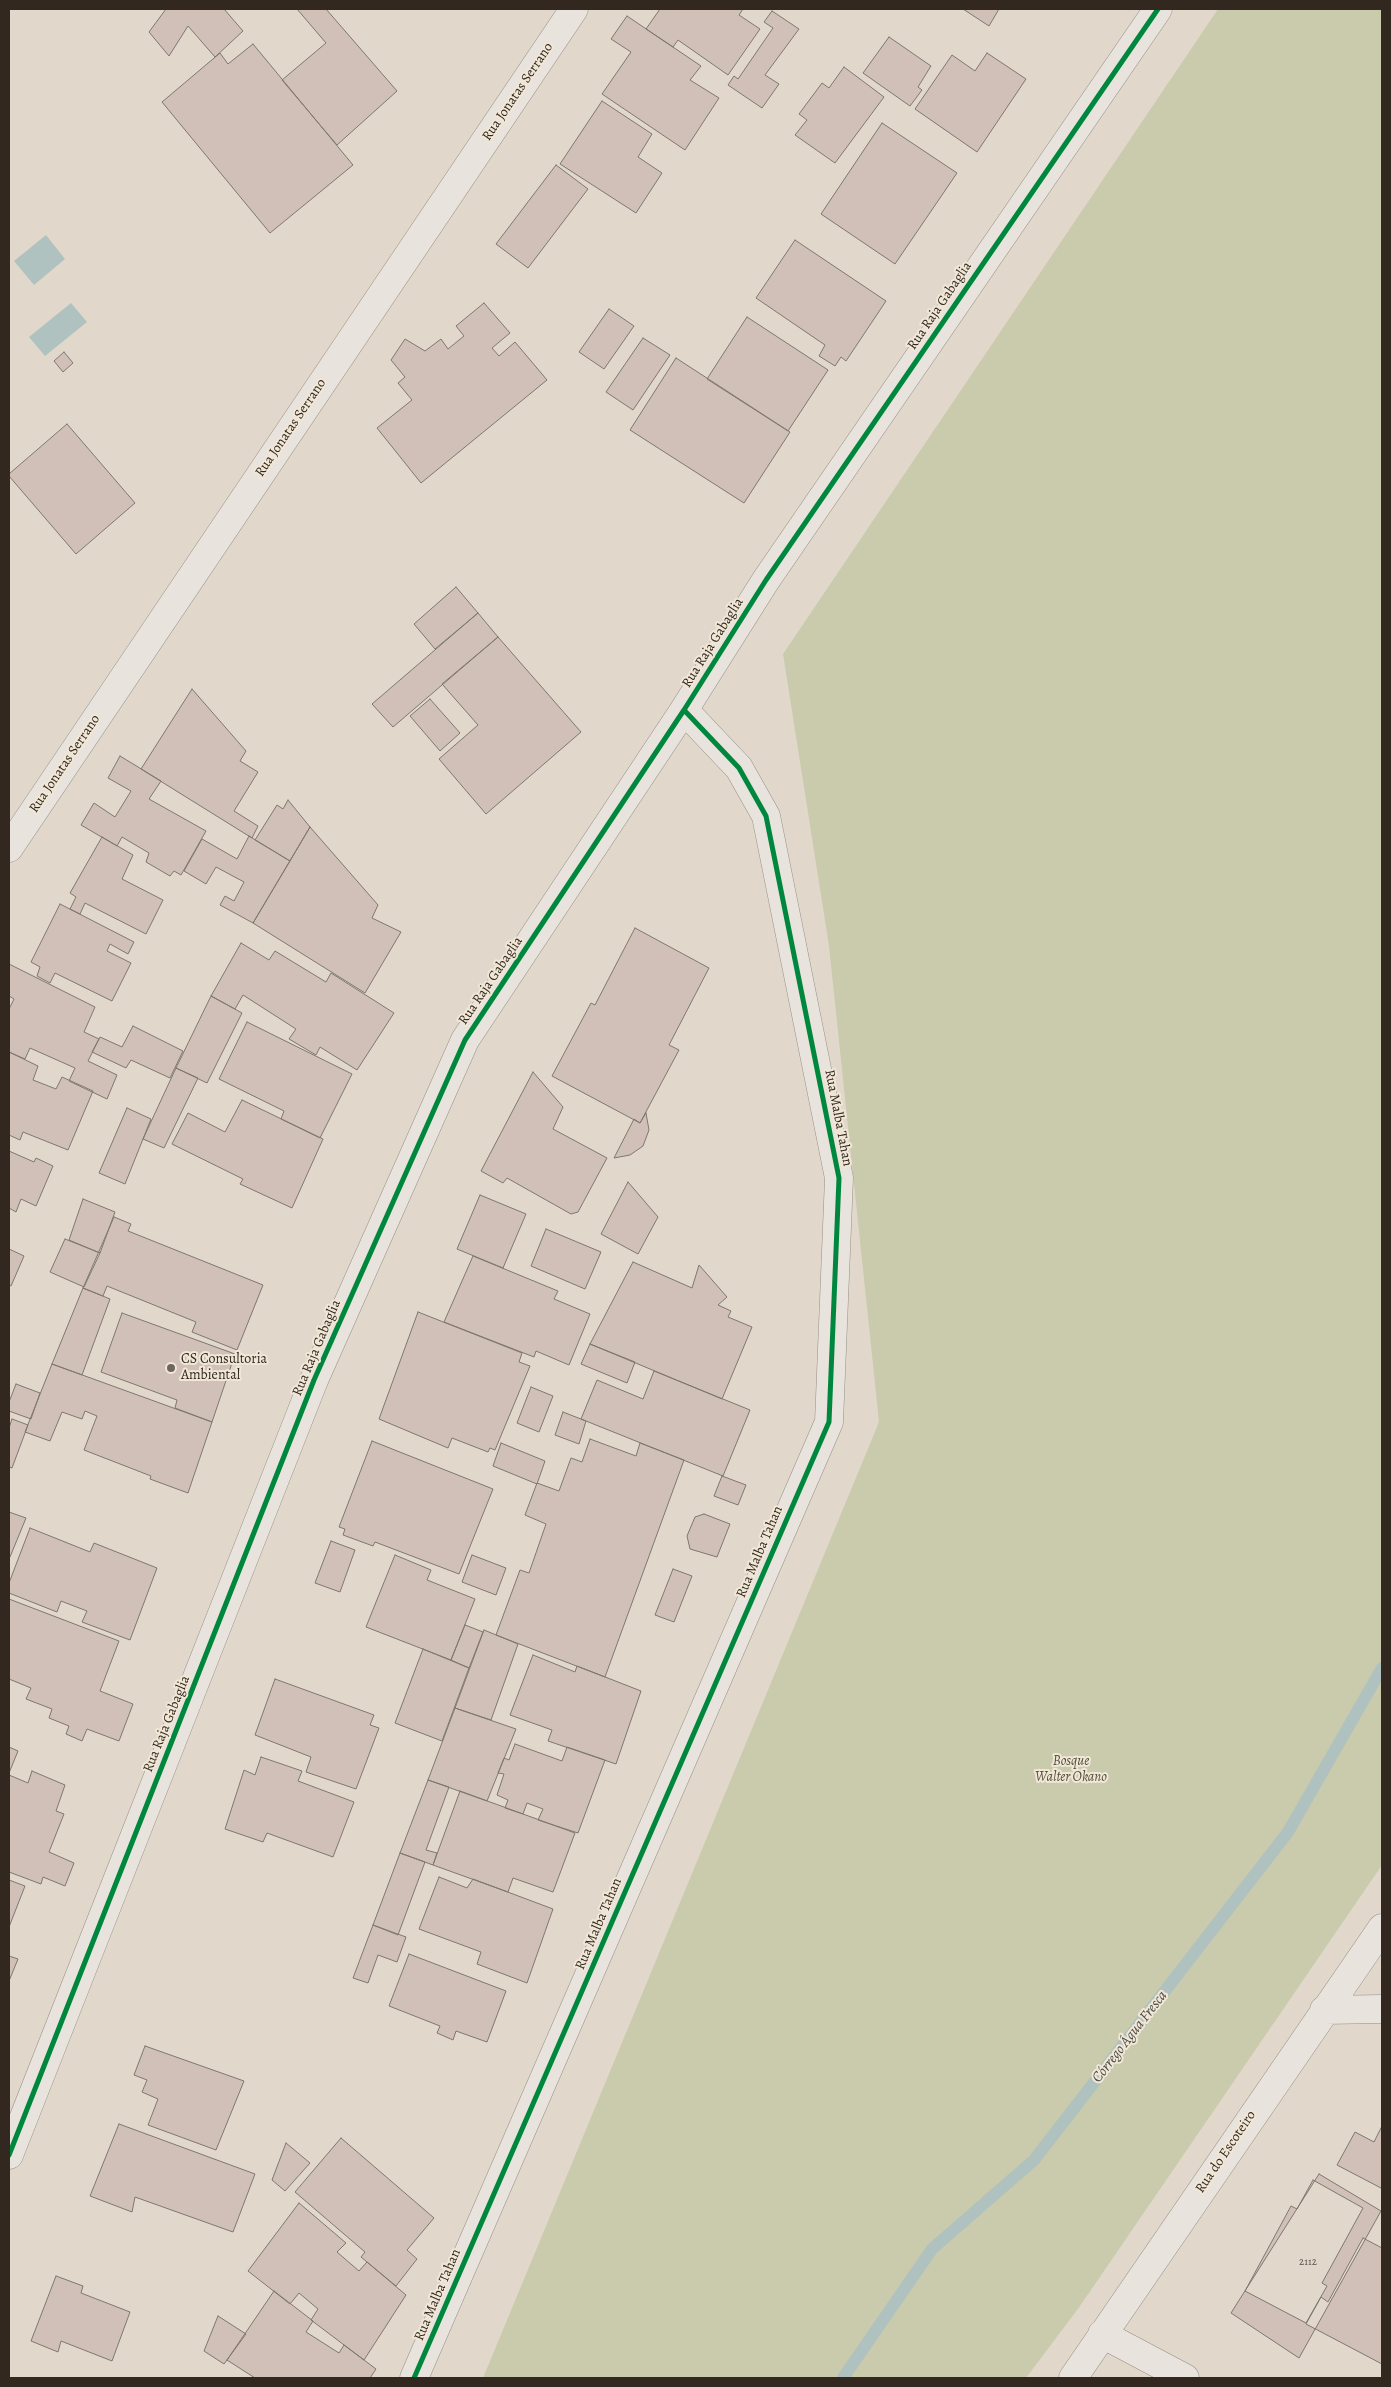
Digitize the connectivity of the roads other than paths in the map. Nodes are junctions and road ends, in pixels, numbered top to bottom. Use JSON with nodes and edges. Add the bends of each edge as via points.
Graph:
{"nodes":[{"id":1,"x":574,"y":9,"type":"edge"},
{"id":2,"x":1158,"y":9,"type":"edge"},
{"id":3,"x":684,"y":710,"type":"junction"},
{"id":4,"x":9,"y":848,"type":"edge"},
{"id":5,"x":1382,"y":1928,"type":"edge"},
{"id":6,"x":1382,"y":2009,"type":"edge"},
{"id":7,"x":1324,"y":2010,"type":"junction"},
{"id":8,"x":9,"y":2155,"type":"edge"},
{"id":9,"x":1102,"y":2334,"type":"junction"},
{"id":10,"x":414,"y":2378,"type":"edge"},
{"id":11,"x":1072,"y":2378,"type":"edge"},
{"id":12,"x":1185,"y":2378,"type":"edge"}],
"edges":[{"from":1,"to":4,"type":"street","name":"Rua Jonatas Serrano"},
{"from":2,"to":3,"type":"street","name":"Rua Raja Gabaglia","via":[[766,580]]},
{"from":3,"to":8,"type":"street","name":"Rua Raja Gabaglia","via":[[465,1040],[314,1380]]},
{"from":3,"to":10,"type":"street","name":"Rua Malba Tahan","via":[[740,768],[766,816],[839,1178],[829,1422]]},
{"from":5,"to":7,"type":"street","name":"Rua do Escoteiro"},
{"from":6,"to":7,"type":"street"},
{"from":7,"to":9,"type":"street","name":"Rua do Escoteiro"},
{"from":9,"to":11,"type":"street","name":"Rua do Escoteiro"},
{"from":9,"to":12,"type":"street"}]}
